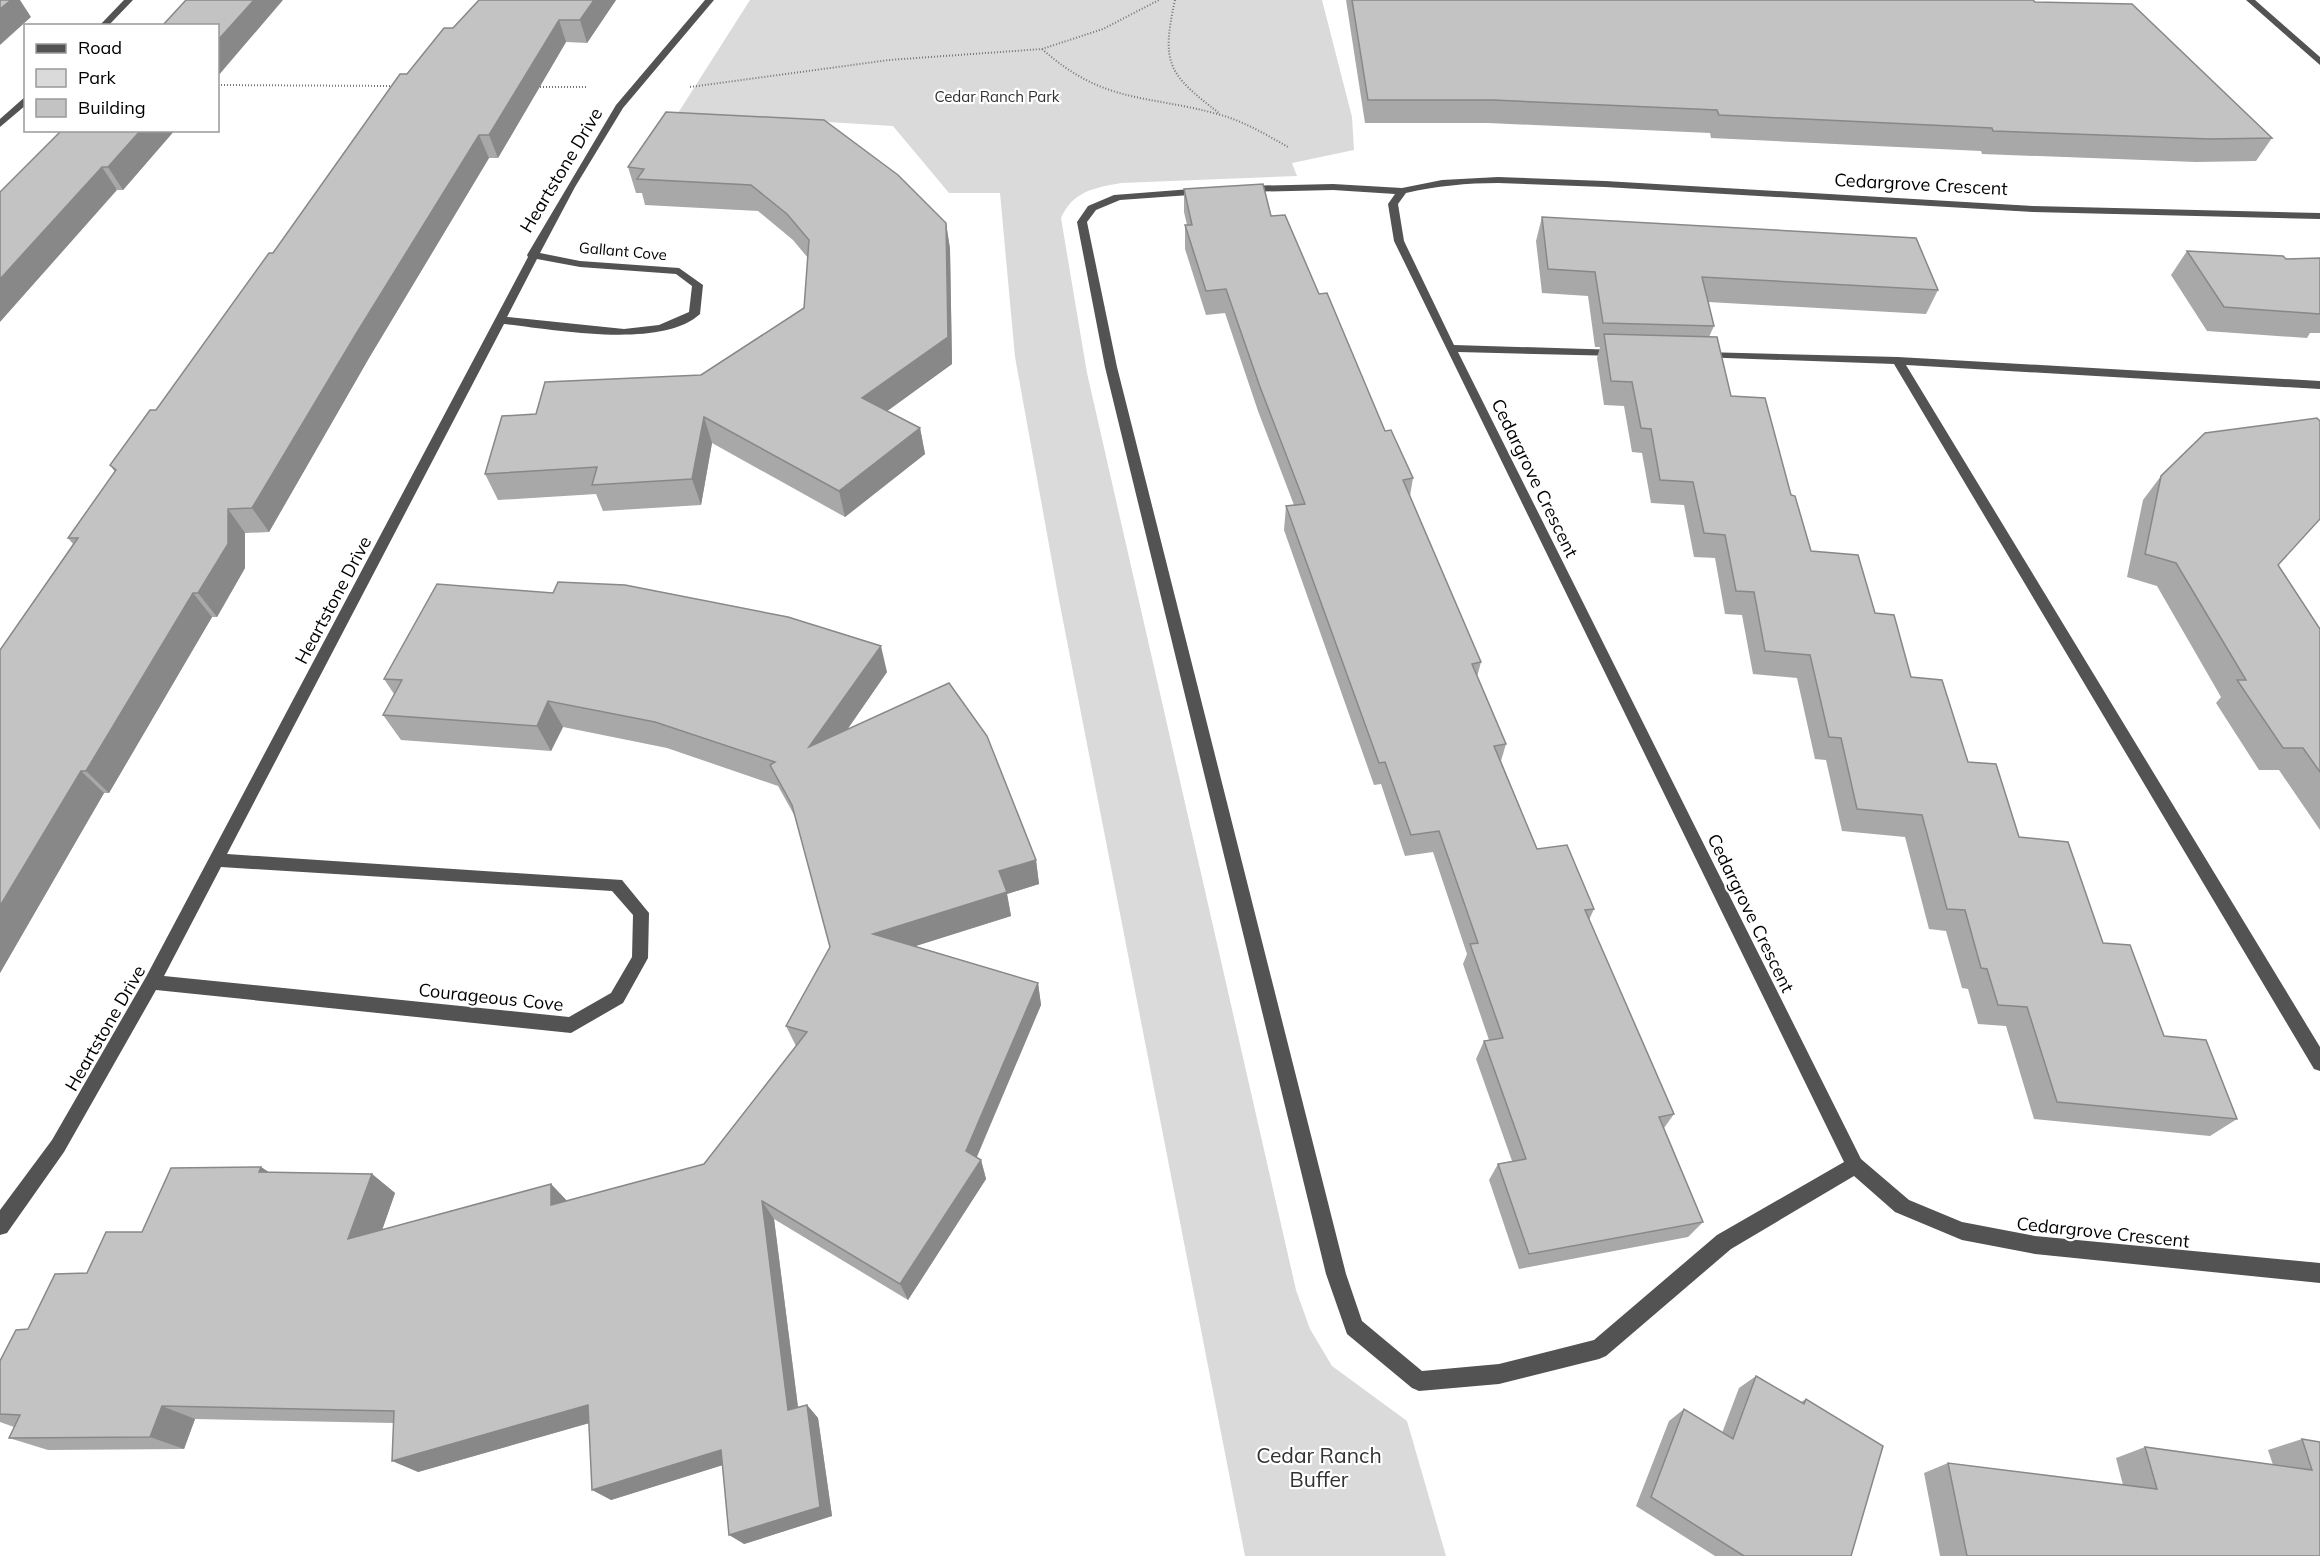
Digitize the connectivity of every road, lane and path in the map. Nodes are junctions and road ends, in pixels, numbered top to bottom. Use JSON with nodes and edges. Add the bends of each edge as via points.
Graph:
{"nodes":[{"id":1,"x":129,"y":0,"type":"edge"},
{"id":2,"x":710,"y":0,"type":"edge"},
{"id":3,"x":1159,"y":0,"type":"edge"},
{"id":4,"x":1175,"y":0,"type":"edge"},
{"id":5,"x":2250,"y":0,"type":"edge"},
{"id":6,"x":104,"y":24,"type":"edge"},
{"id":7,"x":1042,"y":49,"type":"junction"},
{"id":8,"x":2320,"y":62,"type":"edge"},
{"id":9,"x":219,"y":85,"type":"edge"},
{"id":10,"x":395,"y":86,"type":"edge"},
{"id":11,"x":537,"y":87,"type":"edge"},
{"id":12,"x":634,"y":87,"type":"junction"},
{"id":13,"x":24,"y":101,"type":"edge"},
{"id":14,"x":1222,"y":115,"type":"junction"},
{"id":15,"x":0,"y":124,"type":"edge"},
{"id":16,"x":1333,"y":187,"type":"junction"},
{"id":17,"x":1402,"y":190,"type":"junction"},
{"id":18,"x":2320,"y":216,"type":"edge"},
{"id":19,"x":532,"y":255,"type":"junction"},
{"id":20,"x":500,"y":320,"type":"junction"},
{"id":21,"x":1450,"y":348,"type":"junction"},
{"id":22,"x":1627,"y":353,"type":"edge"},
{"id":23,"x":1686,"y":355,"type":"edge"},
{"id":24,"x":1898,"y":361,"type":"junction"},
{"id":25,"x":2320,"y":385,"type":"edge"},
{"id":26,"x":218,"y":860,"type":"junction"},
{"id":27,"x":153,"y":982,"type":"junction"},
{"id":28,"x":2320,"y":1063,"type":"edge"},
{"id":29,"x":1855,"y":1165,"type":"junction"},
{"id":30,"x":0,"y":1226,"type":"edge"},
{"id":31,"x":2320,"y":1273,"type":"edge"}],
"edges":[{"from":1,"to":6,"type":"street"},
{"from":2,"to":12,"type":"street","name":"Heartstone Drive"},
{"from":3,"to":7,"type":"path","via":[[1103,29]]},
{"from":4,"to":14,"type":"path","via":[[1166,39],[1169,63],[1187,89]]},
{"from":5,"to":8,"type":"street"},
{"from":7,"to":12,"type":"path","via":[[889,60],[682,87]]},
{"from":7,"to":14,"type":"path","via":[[1068,72],[1106,91]]},
{"from":9,"to":10,"type":"path"},
{"from":11,"to":12,"type":"path"},
{"from":12,"to":19,"type":"street","name":"Heartstone Drive"},
{"from":13,"to":15,"type":"street"},
{"from":14,"to":16,"type":"path","via":[[1302,156]]},
{"from":16,"to":17,"type":"street"},
{"from":16,"to":29,"type":"street","via":[[1118,197],[1092,208],[1082,222],[1111,367],[1153,539],[1334,1262],[1354,1327],[1419,1381],[1498,1374],[1599,1349],[1724,1242]]},
{"from":17,"to":18,"type":"street","name":"Cedargrove Crescent","via":[[1437,181],[1476,179],[1914,203]]},
{"from":17,"to":21,"type":"street","name":"Cedargrove Crescent","via":[[1393,204],[1399,241]]},
{"from":19,"to":20,"type":"street","name":"Heartstone Drive"},
{"from":19,"to":20,"type":"street","name":"Gallant Cove","via":[[580,264],[679,271],[698,285],[694,314],[661,328],[624,332]]},
{"from":20,"to":26,"type":"street","name":"Heartstone Drive"},
{"from":21,"to":22,"type":"street"},
{"from":21,"to":29,"type":"street","name":"Cedargrove Crescent"},
{"from":23,"to":24,"type":"street"},
{"from":24,"to":25,"type":"street"},
{"from":24,"to":28,"type":"street"},
{"from":26,"to":27,"type":"street","name":"Heartstone Drive"},
{"from":26,"to":27,"type":"street","name":"Courageous Cove","via":[[616,885],[641,913],[640,958],[617,998],[571,1025]]},
{"from":27,"to":30,"type":"street","name":"Heartstone Drive","via":[[58,1146]]},
{"from":29,"to":31,"type":"street","name":"Cedargrove Crescent","via":[[1902,1206],[1962,1231],[2035,1245]]}]}
